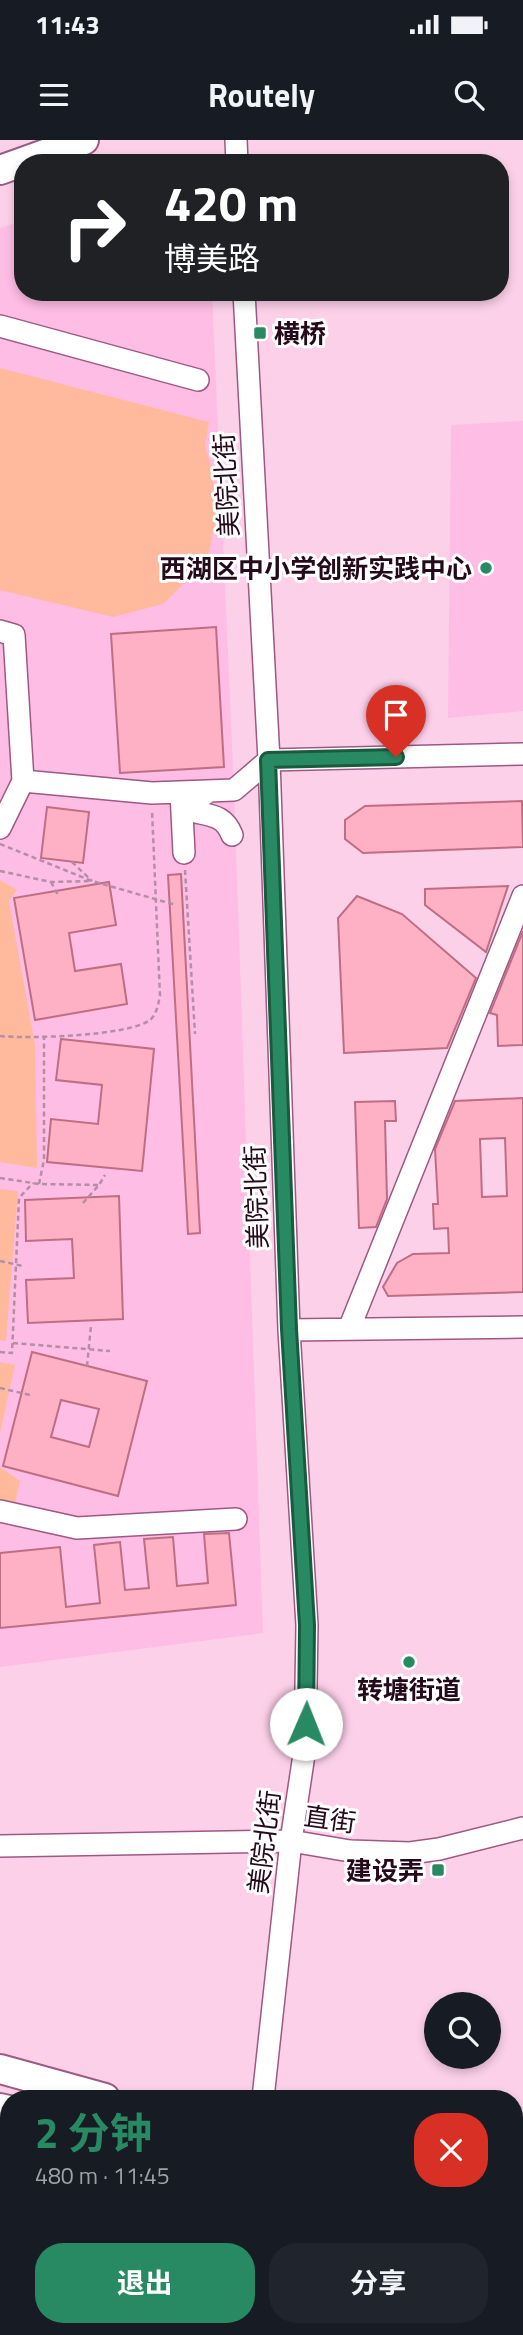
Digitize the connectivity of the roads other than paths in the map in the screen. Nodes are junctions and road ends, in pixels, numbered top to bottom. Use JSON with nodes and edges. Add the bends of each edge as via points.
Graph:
{"nodes":[{"id":1,"x":84,"y":140,"type":"edge"},
{"id":2,"x":45,"y":154,"type":"edge"},
{"id":3,"x":244,"y":301,"type":"edge"},
{"id":4,"x":0,"y":326,"type":"edge"},
{"id":5,"x":198,"y":380,"type":"dead end"},
{"id":6,"x":0,"y":631,"type":"edge"},
{"id":7,"x":523,"y":754,"type":"edge"},
{"id":8,"x":268,"y":760,"type":"junction"},
{"id":9,"x":23,"y":781,"type":"junction"},
{"id":10,"x":210,"y":791,"type":"junction"},
{"id":11,"x":181,"y":792,"type":"junction"},
{"id":12,"x":0,"y":828,"type":"edge"},
{"id":13,"x":232,"y":835,"type":"dead end"},
{"id":14,"x":184,"y":853,"type":"road end"},
{"id":15,"x":523,"y":896,"type":"edge"},
{"id":16,"x":523,"y":1327,"type":"edge"},
{"id":17,"x":289,"y":1329,"type":"junction"},
{"id":18,"x":349,"y":1329,"type":"junction"},
{"id":19,"x":0,"y":1511,"type":"edge"},
{"id":20,"x":236,"y":1519,"type":"dead end"},
{"id":21,"x":523,"y":1828,"type":"edge"},
{"id":22,"x":291,"y":1841,"type":"junction"},
{"id":23,"x":0,"y":1846,"type":"edge"},
{"id":24,"x":0,"y":2069,"type":"edge"},
{"id":25,"x":76,"y":2090,"type":"edge"},
{"id":26,"x":263,"y":2090,"type":"edge"}],
"edges":[{"from":1,"to":2,"type":"main road"},
{"from":3,"to":8,"type":"street","name":"美院北街"},
{"from":4,"to":5,"type":"street"},
{"from":6,"to":9,"type":"street","via":[[14,635]]},
{"from":7,"to":8,"type":"street"},
{"from":8,"to":10,"type":"street","via":[[234,790]]},
{"from":8,"to":17,"type":"street","name":"美院北街"},
{"from":9,"to":11,"type":"street"},
{"from":9,"to":12,"type":"street"},
{"from":10,"to":11,"type":"street"},
{"from":10,"to":13,"type":"street","via":[[195,800],[196,812],[227,823]]},
{"from":11,"to":14,"type":"street"},
{"from":15,"to":18,"type":"street"},
{"from":16,"to":18,"type":"street"},
{"from":17,"to":18,"type":"street"},
{"from":17,"to":22,"type":"street","name":"美院北街","via":[[307,1625],[305,1748]]},
{"from":19,"to":20,"type":"street","via":[[77,1528]]},
{"from":21,"to":22,"type":"street","name":"直街","via":[[410,1853],[350,1852]]},
{"from":22,"to":23,"type":"street","name":"直街"},
{"from":22,"to":26,"type":"street","name":"美院北街"},
{"from":24,"to":25,"type":"main road"}]}
